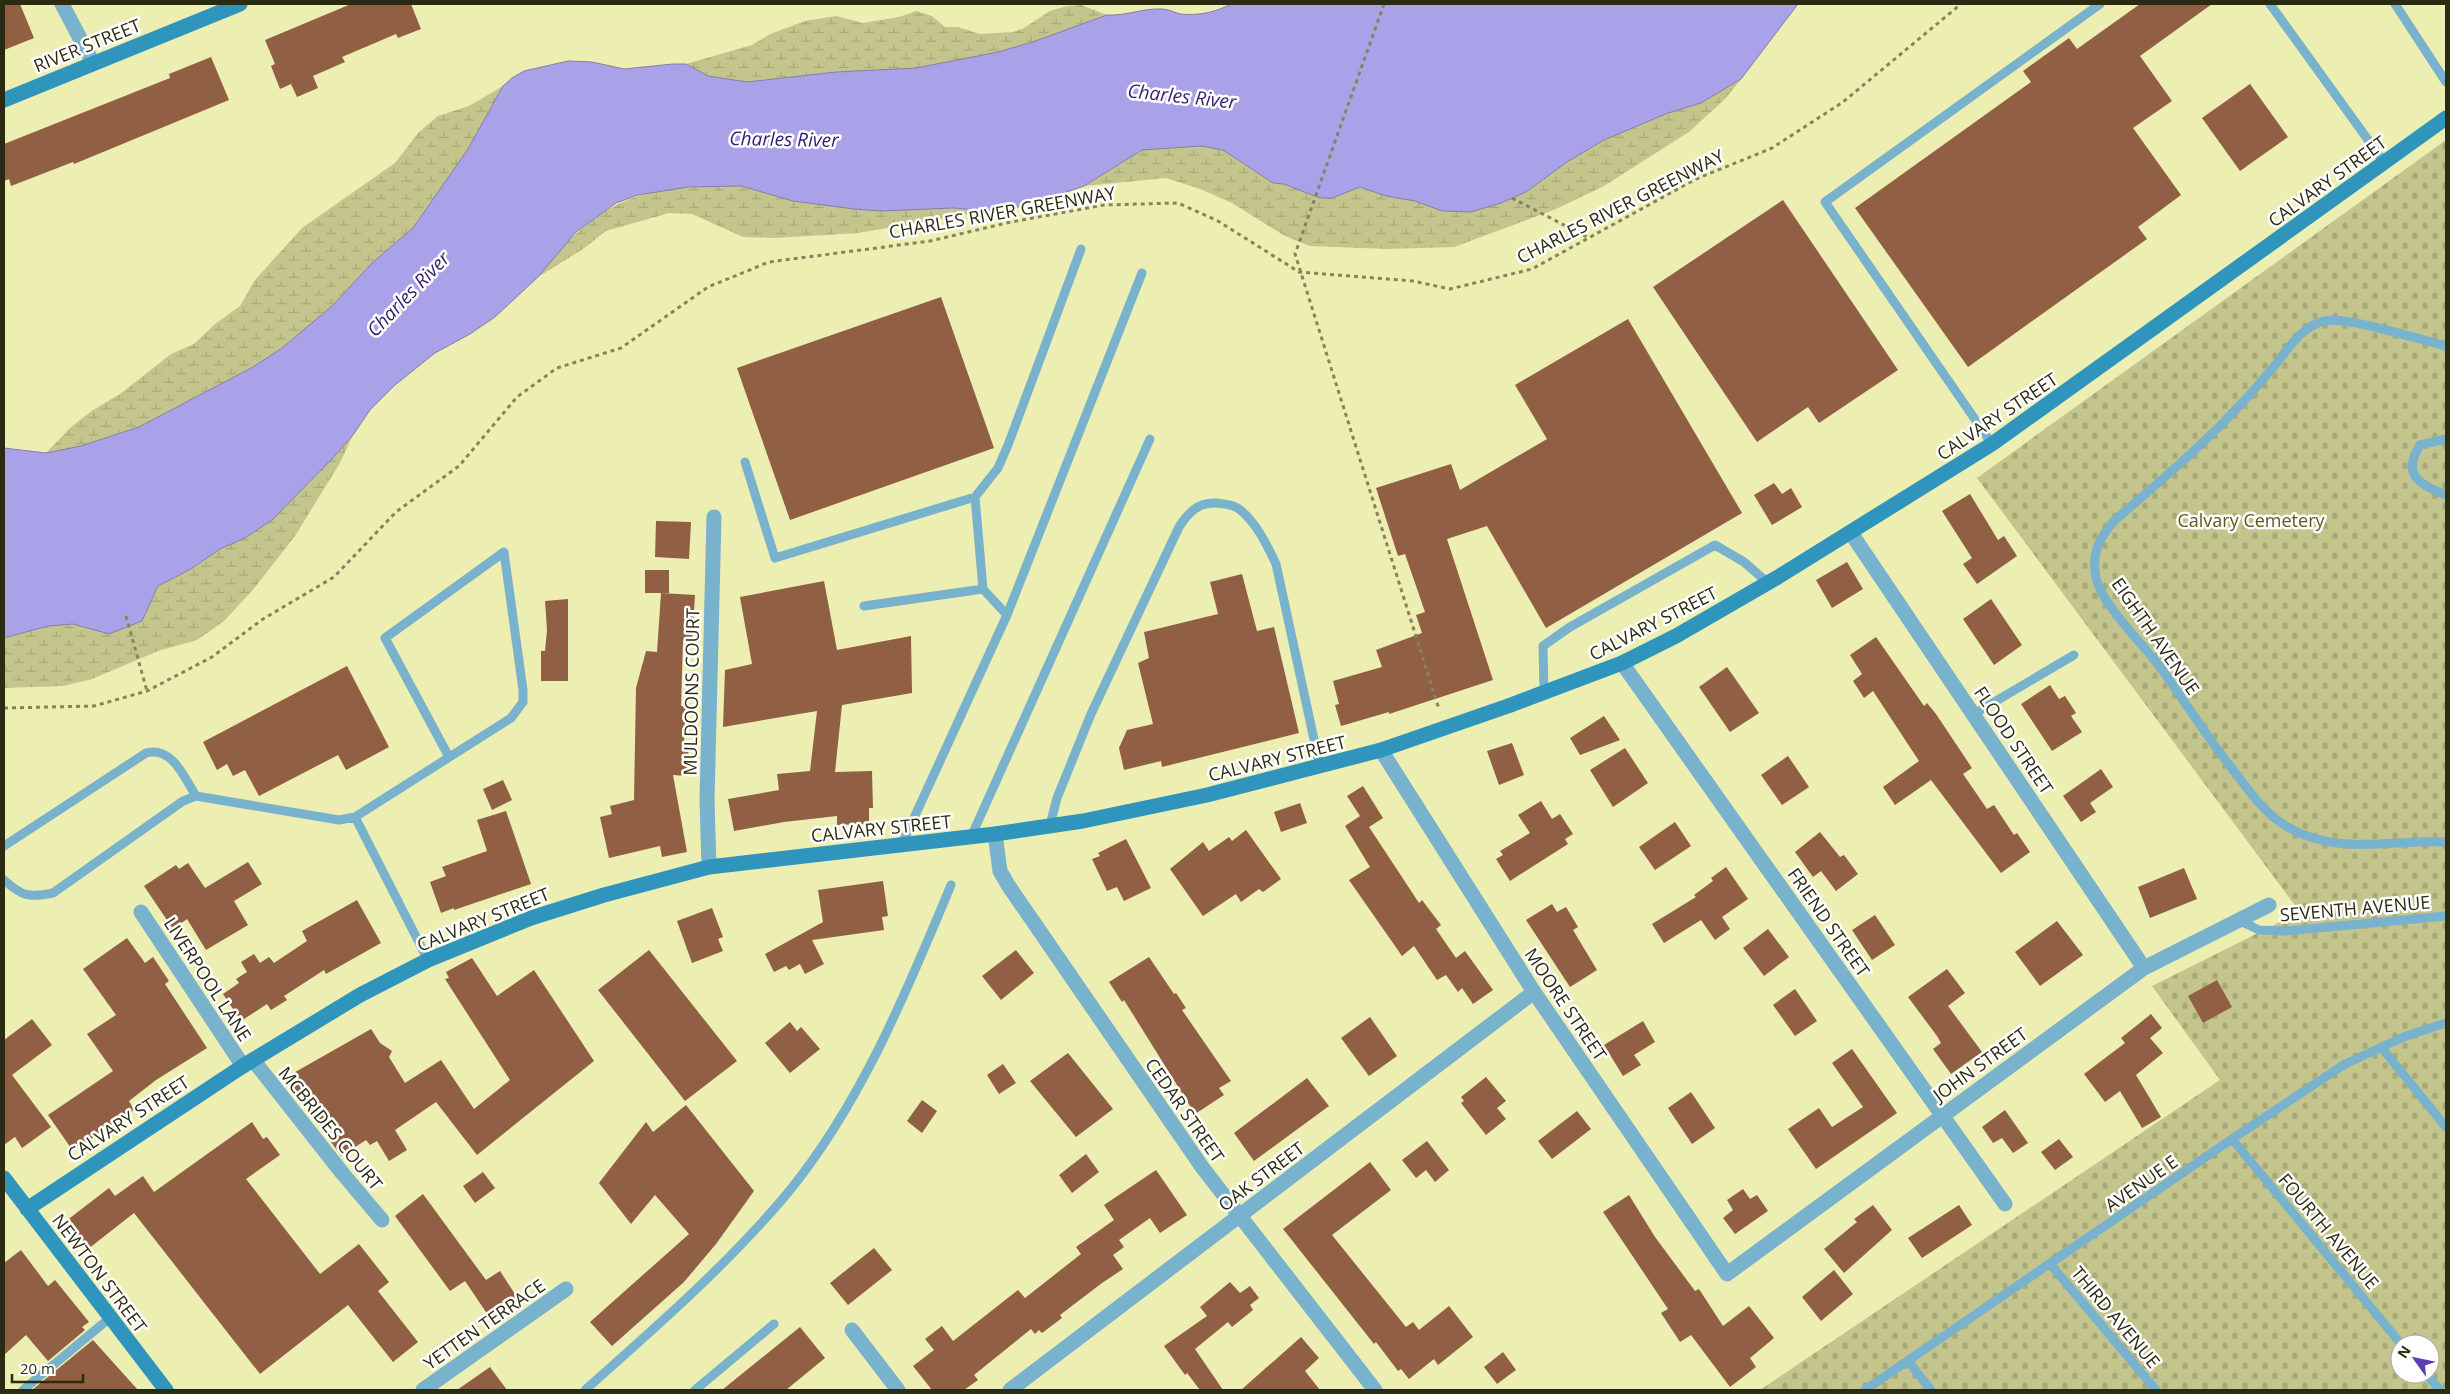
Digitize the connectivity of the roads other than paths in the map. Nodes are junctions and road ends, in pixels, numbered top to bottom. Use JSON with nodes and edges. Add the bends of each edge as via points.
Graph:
{"nodes":[{"id":1,"x":62,"y":4,"type":"edge"},
{"id":2,"x":240,"y":4,"type":"edge"},
{"id":3,"x":2100,"y":4,"type":"edge"},
{"id":4,"x":2270,"y":4,"type":"edge"},
{"id":5,"x":2395,"y":4,"type":"edge"},
{"id":6,"x":93,"y":63,"type":"junction"},
{"id":7,"x":2446,"y":82,"type":"edge"},
{"id":8,"x":4,"y":100,"type":"edge"},
{"id":9,"x":2446,"y":118,"type":"edge"},
{"id":10,"x":2384,"y":162,"type":"junction"},
{"id":11,"x":1081,"y":249,"type":"dead end"},
{"id":12,"x":1142,"y":273,"type":"dead end"},
{"id":13,"x":2446,"y":346,"type":"edge"},
{"id":14,"x":2446,"y":438,"type":"edge"},
{"id":15,"x":1150,"y":440,"type":"dead end"},
{"id":16,"x":1992,"y":444,"type":"junction"},
{"id":17,"x":745,"y":462,"type":"dead end"},
{"id":18,"x":2446,"y":495,"type":"edge"},
{"id":19,"x":975,"y":497,"type":"junction"},
{"id":20,"x":714,"y":517,"type":"dead end"},
{"id":21,"x":1851,"y":533,"type":"junction"},
{"id":22,"x":1768,"y":583,"type":"junction"},
{"id":23,"x":983,"y":590,"type":"junction"},
{"id":24,"x":864,"y":606,"type":"dead end"},
{"id":25,"x":1006,"y":616,"type":"junction"},
{"id":26,"x":2074,"y":655,"type":"dead end"},
{"id":27,"x":1622,"y":663,"type":"junction"},
{"id":28,"x":1544,"y":694,"type":"junction"},
{"id":29,"x":1974,"y":714,"type":"junction"},
{"id":30,"x":1381,"y":750,"type":"junction"},
{"id":31,"x":449,"y":757,"type":"junction"},
{"id":32,"x":1320,"y":767,"type":"junction"},
{"id":33,"x":196,"y":796,"type":"junction"},
{"id":34,"x":355,"y":817,"type":"junction"},
{"id":35,"x":1050,"y":825,"type":"junction"},
{"id":36,"x":995,"y":834,"type":"junction"},
{"id":37,"x":971,"y":837,"type":"junction"},
{"id":38,"x":2446,"y":842,"type":"edge"},
{"id":39,"x":902,"y":844,"type":"junction"},
{"id":40,"x":4,"y":846,"type":"edge"},
{"id":41,"x":708,"y":867,"type":"junction"},
{"id":42,"x":4,"y":880,"type":"edge"},
{"id":43,"x":951,"y":885,"type":"dead end"},
{"id":44,"x":2269,"y":905,"type":"dead end"},
{"id":45,"x":141,"y":912,"type":"dead end"},
{"id":46,"x":2446,"y":916,"type":"edge"},
{"id":47,"x":2238,"y":920,"type":"junction"},
{"id":48,"x":428,"y":960,"type":"junction"},
{"id":49,"x":2144,"y":968,"type":"junction"},
{"id":50,"x":1534,"y":992,"type":"junction"},
{"id":51,"x":2446,"y":1024,"type":"edge"},
{"id":52,"x":2381,"y":1047,"type":"junction"},
{"id":53,"x":248,"y":1063,"type":"junction"},
{"id":54,"x":1942,"y":1114,"type":"junction"},
{"id":55,"x":2446,"y":1127,"type":"edge"},
{"id":56,"x":2232,"y":1139,"type":"junction"},
{"id":57,"x":4,"y":1178,"type":"edge"},
{"id":58,"x":2005,"y":1204,"type":"dead end"},
{"id":59,"x":27,"y":1209,"type":"junction"},
{"id":60,"x":1239,"y":1216,"type":"junction"},
{"id":61,"x":382,"y":1220,"type":"dead end"},
{"id":62,"x":2051,"y":1265,"type":"junction"},
{"id":63,"x":1727,"y":1274,"type":"joint"},
{"id":64,"x":566,"y":1289,"type":"dead end"},
{"id":65,"x":111,"y":1317,"type":"junction"},
{"id":66,"x":774,"y":1324,"type":"dead end"},
{"id":67,"x":852,"y":1330,"type":"dead end"},
{"id":68,"x":2393,"y":1334,"type":"edge"},
{"id":69,"x":1908,"y":1361,"type":"junction"},
{"id":70,"x":23,"y":1390,"type":"edge"},
{"id":71,"x":166,"y":1390,"type":"edge"},
{"id":72,"x":424,"y":1390,"type":"edge"},
{"id":73,"x":585,"y":1390,"type":"edge"},
{"id":74,"x":695,"y":1390,"type":"edge"},
{"id":75,"x":898,"y":1390,"type":"edge"},
{"id":76,"x":1010,"y":1390,"type":"edge"},
{"id":77,"x":1375,"y":1390,"type":"edge"},
{"id":78,"x":1865,"y":1390,"type":"edge"},
{"id":79,"x":1931,"y":1390,"type":"edge"},
{"id":80,"x":2156,"y":1390,"type":"edge"}],
"edges":[{"from":1,"to":6,"type":"street"},
{"from":2,"to":6,"type":"street","name":"RIVER STREET"},
{"from":3,"to":16,"type":"lane","via":[[1825,202]]},
{"from":4,"to":10,"type":"lane"},
{"from":5,"to":7,"type":"lane"},
{"from":6,"to":8,"type":"street","name":"RIVER STREET"},
{"from":9,"to":10,"type":"street","name":"CALVARY STREET"},
{"from":10,"to":16,"type":"street","name":"CALVARY STREET"},
{"from":11,"to":19,"type":"lane","via":[[1008,446],[998,468]]},
{"from":12,"to":25,"type":"lane"},
{"from":13,"to":38,"type":"lane","name":"EIGHTH AVENUE","via":[[2365,325],[2326,320],[2311,326],[2291,344],[2241,406],[2215,432],[2115,520],[2101,535],[2094,552],[2096,579],[2108,603],[2161,668],[2204,734],[2263,809],[2288,827],[2314,837],[2355,846]]},
{"from":14,"to":18,"type":"lane","via":[[2420,445],[2413,456],[2413,472],[2417,480]]},
{"from":15,"to":37,"type":"lane"},
{"from":16,"to":21,"type":"street","name":"CALVARY STREET"},
{"from":17,"to":19,"type":"lane","via":[[775,558]]},
{"from":19,"to":23,"type":"lane"},
{"from":20,"to":41,"type":"street","name":"MULDOONS COURT"},
{"from":21,"to":22,"type":"street","name":"CALVARY STREET"},
{"from":21,"to":29,"type":"street","name":"FLOOD STREET"},
{"from":22,"to":27,"type":"street","name":"CALVARY STREET"},
{"from":22,"to":28,"type":"lane","via":[[1744,562],[1715,545],[1570,627],[1543,646]]},
{"from":23,"to":24,"type":"lane"},
{"from":23,"to":25,"type":"lane"},
{"from":25,"to":39,"type":"lane"},
{"from":26,"to":29,"type":"lane"},
{"from":27,"to":28,"type":"street","name":"CALVARY STREET"},
{"from":27,"to":54,"type":"street","name":"FRIEND STREET"},
{"from":28,"to":30,"type":"street","name":"CALVARY STREET"},
{"from":29,"to":49,"type":"street","name":"FLOOD STREET"},
{"from":30,"to":32,"type":"street","name":"CALVARY STREET"},
{"from":30,"to":50,"type":"street","name":"MOORE STREET"},
{"from":31,"to":31,"type":"lane","via":[[385,638],[504,552],[522,702],[511,718]]},
{"from":31,"to":34,"type":"lane"},
{"from":32,"to":35,"type":"street","name":"CALVARY STREET","via":[[1083,821]]},
{"from":32,"to":35,"type":"lane","via":[[1276,564],[1264,541],[1238,508],[1209,502],[1199,505],[1179,527],[1090,714],[1057,798]]},
{"from":33,"to":34,"type":"lane","via":[[330,819]]},
{"from":33,"to":40,"type":"lane","via":[[168,756],[154,751],[146,753]]},
{"from":33,"to":42,"type":"lane","via":[[183,801],[53,893],[33,897],[20,894]]},
{"from":34,"to":48,"type":"lane"},
{"from":35,"to":36,"type":"street","name":"CALVARY STREET"},
{"from":36,"to":37,"type":"street","name":"CALVARY STREET"},
{"from":36,"to":60,"type":"street","name":"CEDAR STREET","via":[[1000,871],[1008,885],[1172,1126]]},
{"from":37,"to":39,"type":"street","name":"CALVARY STREET"},
{"from":39,"to":41,"type":"street","name":"CALVARY STREET"},
{"from":41,"to":48,"type":"street","name":"CALVARY STREET","via":[[568,906]]},
{"from":43,"to":73,"type":"lane","via":[[871,1064],[835,1126],[786,1194],[728,1257]]},
{"from":44,"to":47,"type":"street","name":"JOHN STREET"},
{"from":45,"to":53,"type":"street","name":"LIVERPOOL LANE"},
{"from":46,"to":47,"type":"lane","name":"SEVENTH AVENUE","via":[[2286,931],[2259,930]]},
{"from":47,"to":49,"type":"street","name":"JOHN STREET"},
{"from":48,"to":53,"type":"street","name":"CALVARY STREET","via":[[360,995]]},
{"from":49,"to":54,"type":"street","name":"JOHN STREET"},
{"from":50,"to":60,"type":"street","name":"OAK STREET"},
{"from":50,"to":63,"type":"street","name":"MOORE STREET"},
{"from":51,"to":52,"type":"lane","name":"AVENUE E"},
{"from":52,"to":55,"type":"lane"},
{"from":52,"to":56,"type":"lane","name":"AVENUE E","via":[[2345,1064]]},
{"from":53,"to":59,"type":"street","name":"CALVARY STREET"},
{"from":53,"to":61,"type":"street","name":"MCBRIDES COURT"},
{"from":54,"to":58,"type":"street","name":"FRIEND STREET"},
{"from":54,"to":63,"type":"street","name":"JOHN STREET"},
{"from":56,"to":62,"type":"lane","name":"AVENUE E"},
{"from":56,"to":68,"type":"lane","name":"FOURTH AVENUE"},
{"from":57,"to":59,"type":"street","name":"NEWTON STREET"},
{"from":59,"to":65,"type":"street","name":"NEWTON STREET"},
{"from":60,"to":76,"type":"street","name":"OAK STREET"},
{"from":60,"to":77,"type":"street","name":"CEDAR STREET"},
{"from":62,"to":69,"type":"lane","name":"AVENUE E"},
{"from":62,"to":80,"type":"lane","name":"THIRD AVENUE"},
{"from":64,"to":72,"type":"street","name":"YETTEN TERRACE"},
{"from":65,"to":70,"type":"lane"},
{"from":65,"to":71,"type":"street","name":"NEWTON STREET"},
{"from":66,"to":74,"type":"lane"},
{"from":67,"to":75,"type":"street"},
{"from":69,"to":78,"type":"lane","name":"AVENUE E"},
{"from":69,"to":79,"type":"lane"}]}
